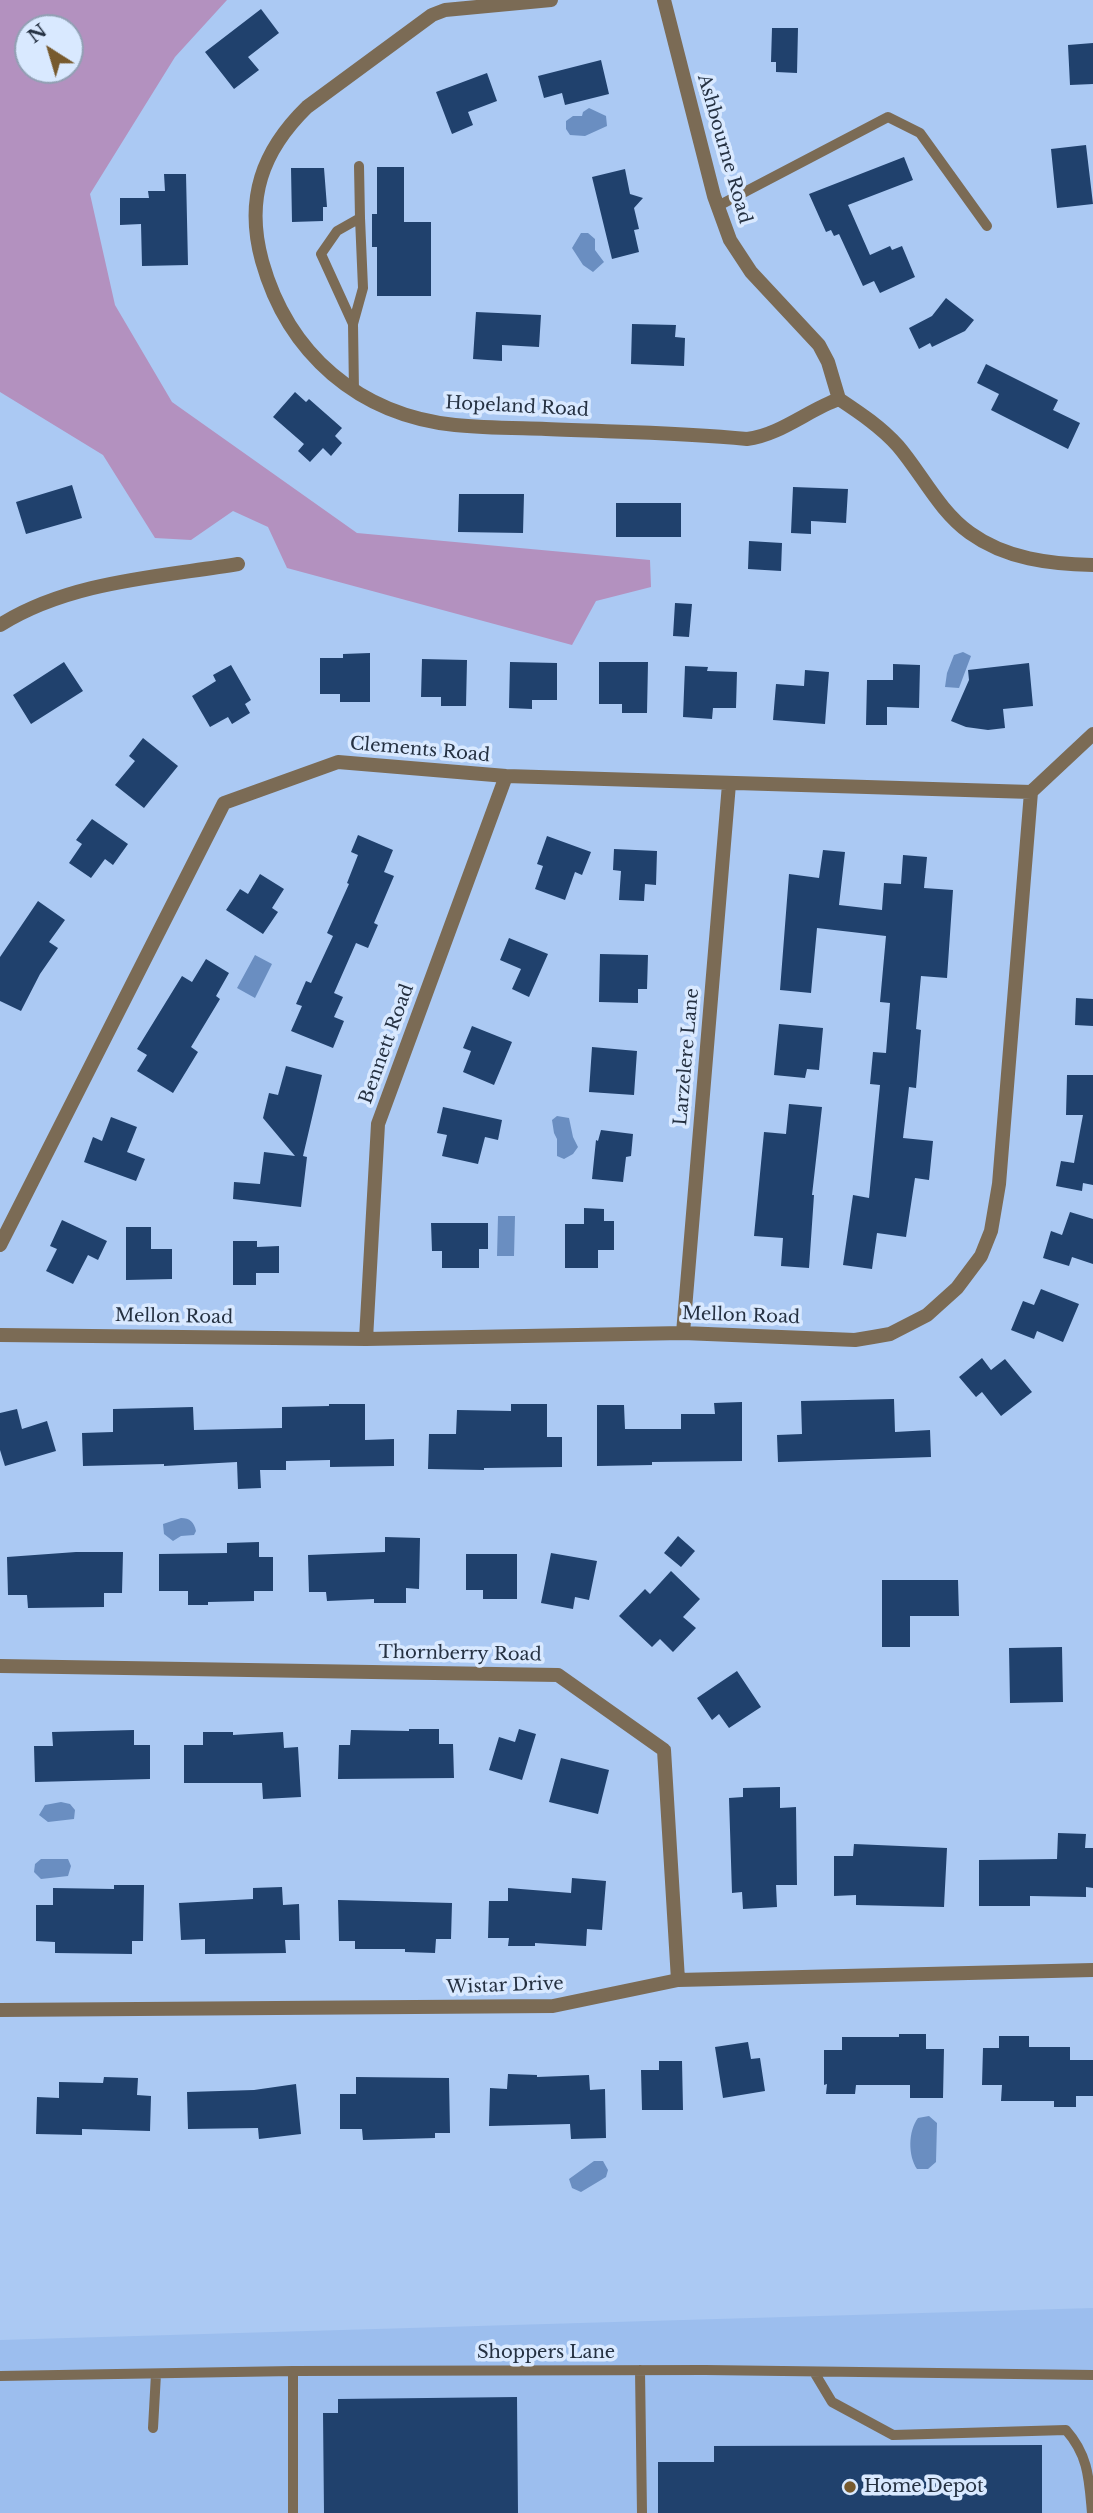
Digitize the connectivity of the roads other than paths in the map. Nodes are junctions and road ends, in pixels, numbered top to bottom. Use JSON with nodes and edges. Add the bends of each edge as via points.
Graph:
{"nodes":[{"id":1,"x":551,"y":0,"type":"edge"},
{"id":2,"x":664,"y":0,"type":"edge"},
{"id":3,"x":359,"y":166,"type":"dead end"},
{"id":4,"x":718,"y":206,"type":"junction"},
{"id":5,"x":360,"y":218,"type":"junction"},
{"id":6,"x":988,"y":226,"type":"dead end"},
{"id":7,"x":353,"y":324,"type":"junction"},
{"id":8,"x":354,"y":392,"type":"junction"},
{"id":9,"x":839,"y":399,"type":"junction"},
{"id":10,"x":238,"y":564,"type":"dead end"},
{"id":11,"x":1093,"y":565,"type":"edge"},
{"id":12,"x":0,"y":625,"type":"edge"},
{"id":13,"x":1093,"y":734,"type":"edge"},
{"id":14,"x":506,"y":776,"type":"junction"},
{"id":15,"x":729,"y":784,"type":"junction"},
{"id":16,"x":1031,"y":792,"type":"junction"},
{"id":17,"x":0,"y":1245,"type":"edge"},
{"id":18,"x":684,"y":1333,"type":"junction"},
{"id":19,"x":0,"y":1335,"type":"edge"},
{"id":20,"x":366,"y":1339,"type":"junction"},
{"id":21,"x":0,"y":1667,"type":"edge"},
{"id":22,"x":1093,"y":1970,"type":"edge"},
{"id":23,"x":678,"y":1980,"type":"junction"},
{"id":24,"x":0,"y":2010,"type":"edge"},
{"id":25,"x":640,"y":2370,"type":"junction"},
{"id":26,"x":293,"y":2371,"type":"junction"},
{"id":27,"x":814,"y":2372,"type":"junction"},
{"id":28,"x":156,"y":2374,"type":"junction"},
{"id":29,"x":0,"y":2375,"type":"edge"},
{"id":30,"x":1093,"y":2375,"type":"edge"},
{"id":31,"x":153,"y":2428,"type":"dead end"},
{"id":32,"x":293,"y":2513,"type":"edge"},
{"id":33,"x":642,"y":2513,"type":"edge"},
{"id":34,"x":1092,"y":2513,"type":"edge"}],
"edges":[{"from":1,"to":8,"type":"street","name":"Hopeland Road","via":[[432,15],[307,107],[283,133],[265,164],[256,216],[265,272],[302,342],[326,371]]},
{"from":2,"to":4,"type":"street","name":"Ashbourne Road"},
{"from":3,"to":5,"type":"lane"},
{"from":4,"to":6,"type":"lane","via":[[888,117],[920,133]]},
{"from":4,"to":9,"type":"street","name":"Ashbourne Road","via":[[730,240],[751,272],[819,345]]},
{"from":5,"to":7,"type":"lane","via":[[363,288]]},
{"from":5,"to":7,"type":"lane","via":[[337,231],[321,254]]},
{"from":7,"to":8,"type":"lane"},
{"from":8,"to":9,"type":"street","name":"Hopeland Road","via":[[386,408],[454,425],[747,439],[775,431]]},
{"from":9,"to":11,"type":"street","via":[[883,431],[969,533],[1013,556]]},
{"from":10,"to":12,"type":"street","via":[[69,594]]},
{"from":13,"to":16,"type":"street"},
{"from":14,"to":15,"type":"street","name":"Clements Road"},
{"from":14,"to":17,"type":"street","name":"Clements Road","via":[[338,762],[224,803]]},
{"from":14,"to":20,"type":"street","name":"Bennett Road","via":[[378,1124]]},
{"from":15,"to":16,"type":"street","name":"Clements Road"},
{"from":15,"to":18,"type":"street","name":"Larzelere Lane"},
{"from":16,"to":18,"type":"street","name":"Mellon Road","via":[[999,1184],[991,1231],[981,1256],[934,1309],[890,1334],[855,1340]]},
{"from":18,"to":20,"type":"street","name":"Mellon Road"},
{"from":19,"to":20,"type":"street","name":"Mellon Road"},
{"from":21,"to":23,"type":"street","name":"Thornberry Road","via":[[558,1675],[664,1750]]},
{"from":22,"to":23,"type":"street","name":"Wistar Drive"},
{"from":23,"to":24,"type":"street","name":"Wistar Drive","via":[[553,2007]]},
{"from":25,"to":26,"type":"lane","name":"Shoppers Lane"},
{"from":25,"to":27,"type":"lane","name":"Shoppers Lane"},
{"from":25,"to":33,"type":"lane"},
{"from":26,"to":28,"type":"lane","name":"Shoppers Lane"},
{"from":26,"to":32,"type":"lane"},
{"from":27,"to":30,"type":"lane","name":"Shoppers Lane"},
{"from":27,"to":34,"type":"lane","via":[[832,2402],[893,2435],[1066,2430],[1079,2445],[1088,2472]]},
{"from":28,"to":29,"type":"lane","name":"Shoppers Lane"},
{"from":28,"to":31,"type":"lane"}]}
